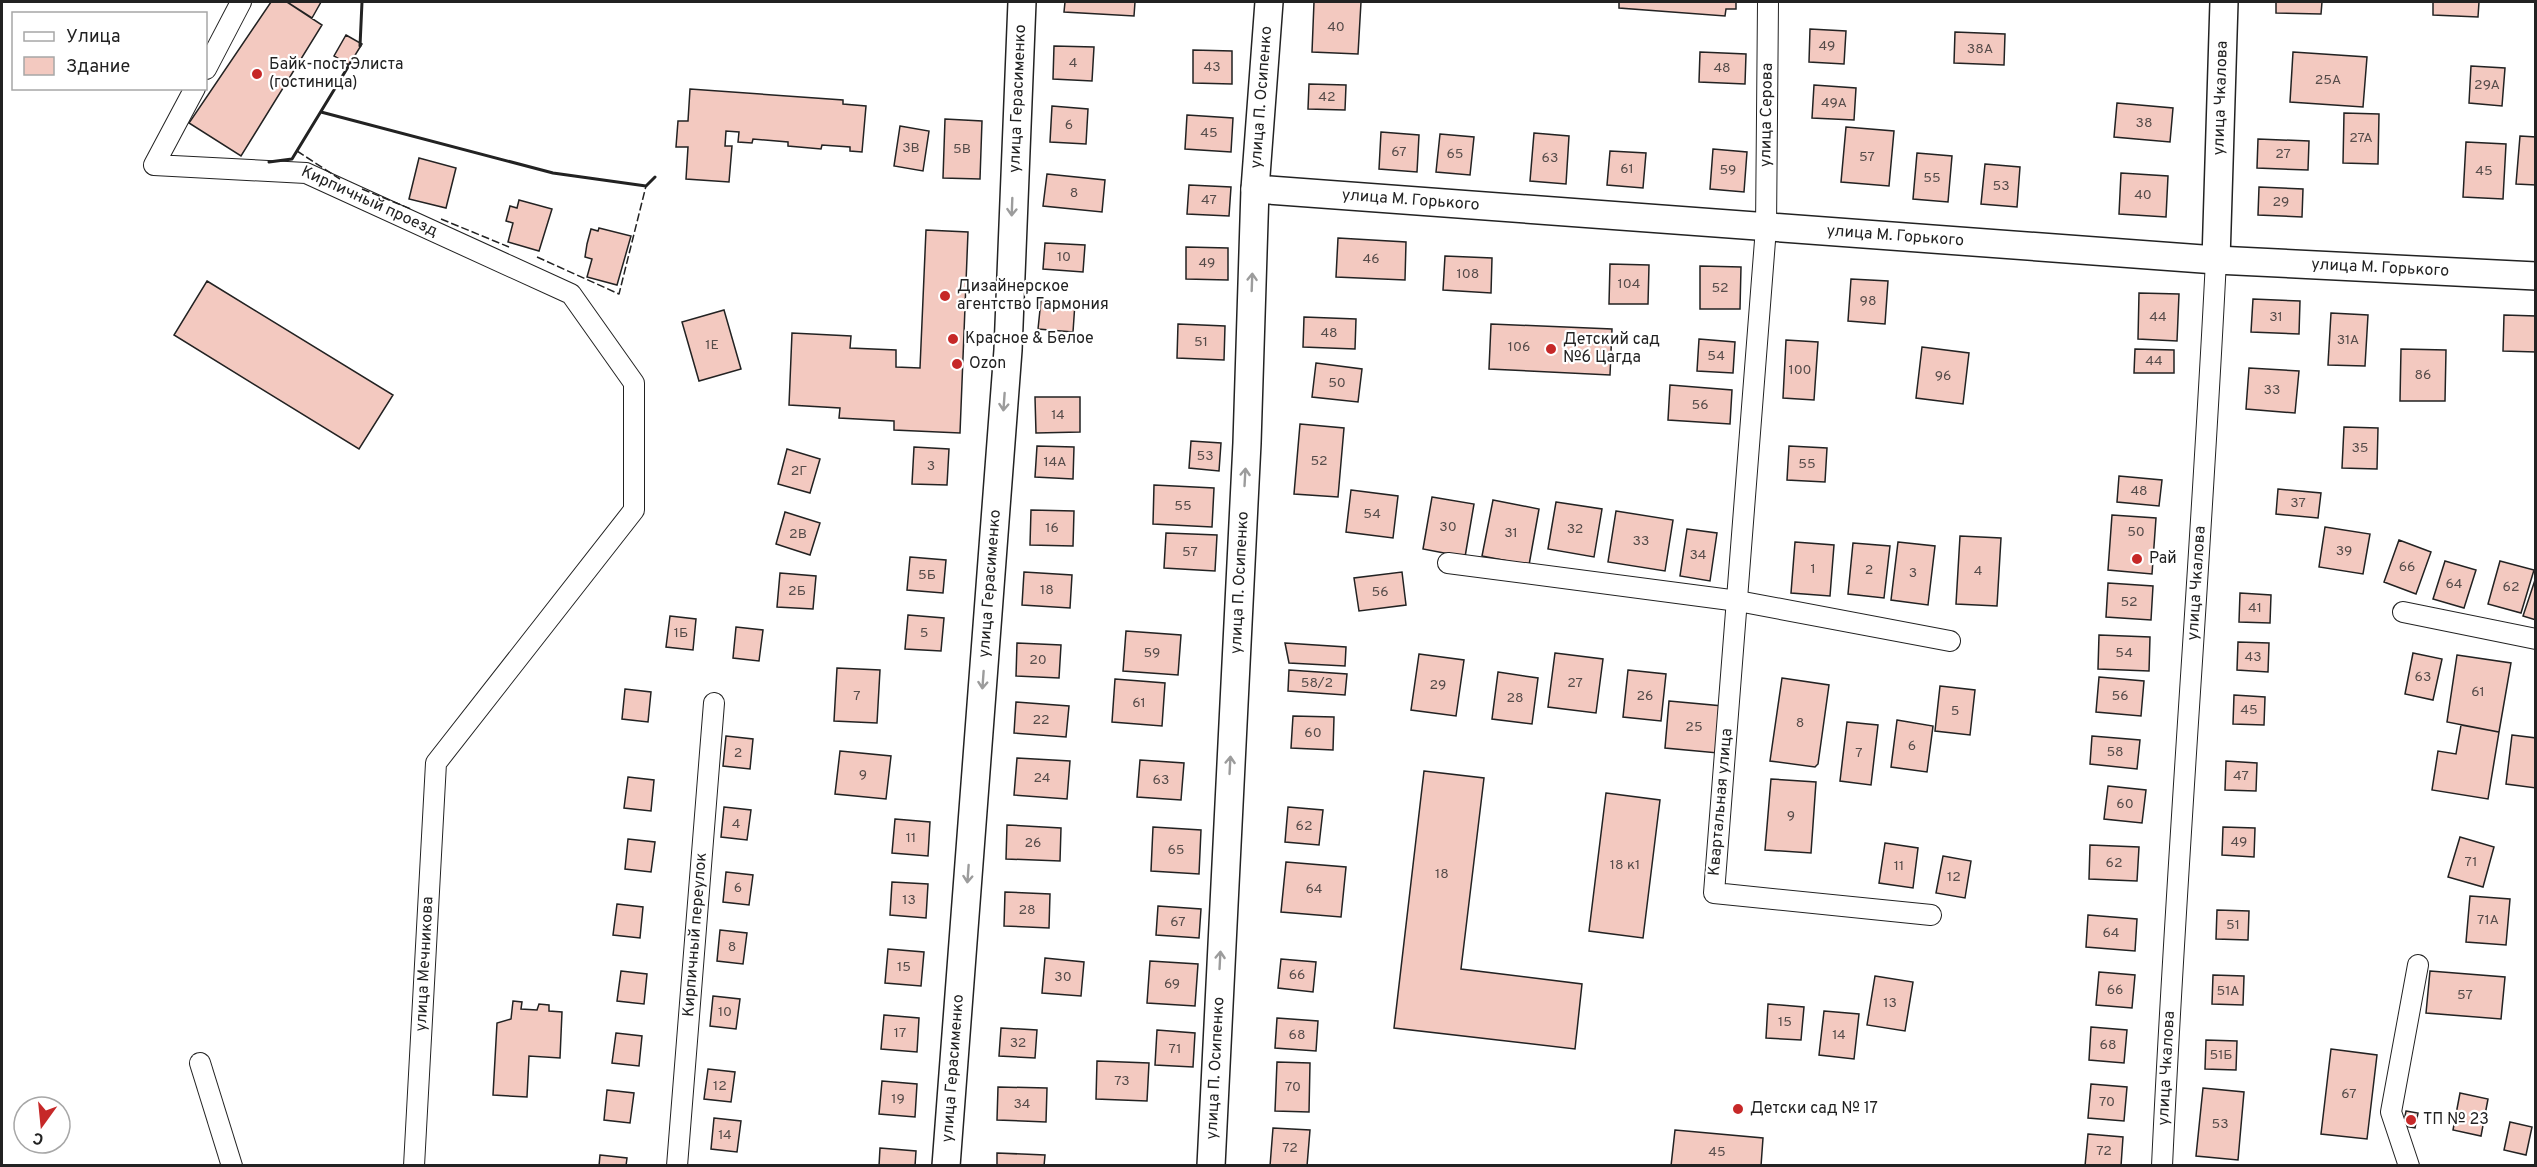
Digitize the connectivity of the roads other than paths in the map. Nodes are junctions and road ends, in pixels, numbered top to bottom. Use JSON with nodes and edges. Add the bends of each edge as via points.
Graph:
{"nodes":[{"id":1,"x":242,"y":2,"type":"edge"},
{"id":2,"x":1022,"y":2,"type":"edge"},
{"id":3,"x":1269,"y":2,"type":"edge"},
{"id":4,"x":1768,"y":2,"type":"edge"},
{"id":5,"x":2224,"y":2,"type":"edge"},
{"id":6,"x":207,"y":67,"type":"edge"},
{"id":7,"x":194,"y":90,"type":"edge"},
{"id":8,"x":1255,"y":189,"type":"junction"},
{"id":9,"x":1766,"y":228,"type":"junction"},
{"id":10,"x":2216,"y":260,"type":"junction"},
{"id":11,"x":2535,"y":276,"type":"edge"},
{"id":12,"x":1448,"y":563,"type":"dead end"},
{"id":13,"x":1738,"y":601,"type":"junction"},
{"id":14,"x":2403,"y":612,"type":"dead end"},
{"id":15,"x":2535,"y":639,"type":"edge"},
{"id":16,"x":1950,"y":641,"type":"dead end"},
{"id":17,"x":714,"y":703,"type":"dead end"},
{"id":18,"x":436,"y":763,"type":"joint"},
{"id":19,"x":1931,"y":915,"type":"dead end"},
{"id":20,"x":2418,"y":965,"type":"dead end"},
{"id":21,"x":200,"y":1063,"type":"dead end"},
{"id":22,"x":232,"y":1166,"type":"edge"},
{"id":23,"x":414,"y":1166,"type":"edge"},
{"id":24,"x":676,"y":1166,"type":"edge"},
{"id":25,"x":946,"y":1166,"type":"edge"},
{"id":26,"x":1211,"y":1166,"type":"edge"},
{"id":27,"x":2162,"y":1166,"type":"edge"},
{"id":28,"x":2409,"y":1166,"type":"edge"}],
"edges":[{"from":1,"to":6,"type":"street"},
{"from":2,"to":25,"type":"main road","name":"улица Герасименко","one_way":true,"via":[[1008,350]]},
{"from":3,"to":8,"type":"main road","name":"улица П. Осипенко"},
{"from":4,"to":9,"type":"street","name":"улица Серова"},
{"from":5,"to":10,"type":"main road","name":"улица Чкалова"},
{"from":7,"to":18,"type":"street","name":"Кирпичный проезд","via":[[154,165],[306,173],[570,294],[634,383],[634,510]]},
{"from":8,"to":9,"type":"main road","name":"улица М. Горького"},
{"from":26,"to":8,"type":"main road","name":"улица П. Осипенко","one_way":true,"via":[[1247,442]]},
{"from":9,"to":10,"type":"main road","name":"улица М. Горького"},
{"from":9,"to":13,"type":"street","name":"Квартальная улица"},
{"from":10,"to":11,"type":"main road","name":"улица М. Горького"},
{"from":10,"to":27,"type":"street","name":"улица Чкалова"},
{"from":12,"to":13,"type":"street"},
{"from":13,"to":16,"type":"street"},
{"from":13,"to":19,"type":"street","name":"Квартальная улица","via":[[1714,893]]},
{"from":14,"to":15,"type":"street"},
{"from":17,"to":24,"type":"street","name":"Кирпичный переулок"},
{"from":18,"to":23,"type":"street","name":"улица Мечникова"},
{"from":20,"to":28,"type":"street","via":[[2391,1112]]},
{"from":21,"to":22,"type":"street"}]}
